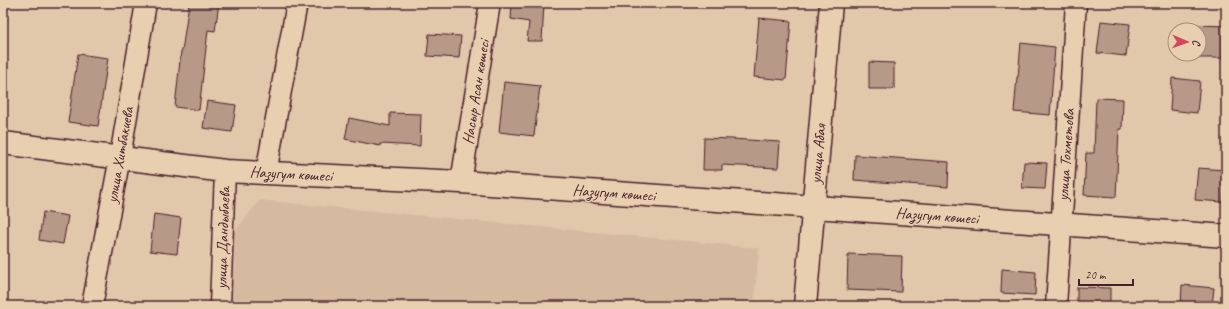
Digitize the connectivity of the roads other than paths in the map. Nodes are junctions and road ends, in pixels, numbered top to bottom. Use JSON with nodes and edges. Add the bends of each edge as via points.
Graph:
{"nodes":[{"id":1,"x":146,"y":3,"type":"edge"},
{"id":2,"x":297,"y":3,"type":"edge"},
{"id":3,"x":490,"y":3,"type":"edge"},
{"id":4,"x":830,"y":3,"type":"edge"},
{"id":5,"x":1076,"y":3,"type":"edge"},
{"id":6,"x":3,"y":143,"type":"edge"},
{"id":7,"x":120,"y":157,"type":"junction"},
{"id":8,"x":225,"y":171,"type":"junction"},
{"id":9,"x":266,"y":173,"type":"junction"},
{"id":10,"x":461,"y":182,"type":"junction"},
{"id":11,"x":813,"y":207,"type":"junction"},
{"id":12,"x":1062,"y":225,"type":"junction"},
{"id":13,"x":1226,"y":236,"type":"edge"},
{"id":14,"x":92,"y":306,"type":"edge"},
{"id":15,"x":220,"y":306,"type":"edge"},
{"id":16,"x":805,"y":306,"type":"edge"},
{"id":17,"x":1056,"y":306,"type":"edge"}],
"edges":[{"from":1,"to":7,"type":"street","name":"улица Хитбакиева"},
{"from":2,"to":9,"type":"street"},
{"from":3,"to":10,"type":"street","name":"Насыр Асан көшесі"},
{"from":4,"to":11,"type":"street","name":"улица Абая"},
{"from":5,"to":12,"type":"street","name":"улица Тохметова"},
{"from":6,"to":7,"type":"street","name":"Назугум көшесі"},
{"from":7,"to":8,"type":"street","name":"Назугум көшесі"},
{"from":7,"to":14,"type":"street","name":"улица Хитбакиева"},
{"from":8,"to":9,"type":"street","name":"Назугум көшесі"},
{"from":8,"to":15,"type":"street","name":"улица Дандыбаева"},
{"from":9,"to":10,"type":"street","name":"Назугум көшесі"},
{"from":10,"to":11,"type":"street","name":"Назугум көшесі"},
{"from":11,"to":12,"type":"street","name":"Назугум көшесі"},
{"from":11,"to":16,"type":"street","name":"улица Абая"},
{"from":12,"to":13,"type":"street","name":"Назугум көшесі"},
{"from":12,"to":17,"type":"street","name":"улица Тохметова"}]}
